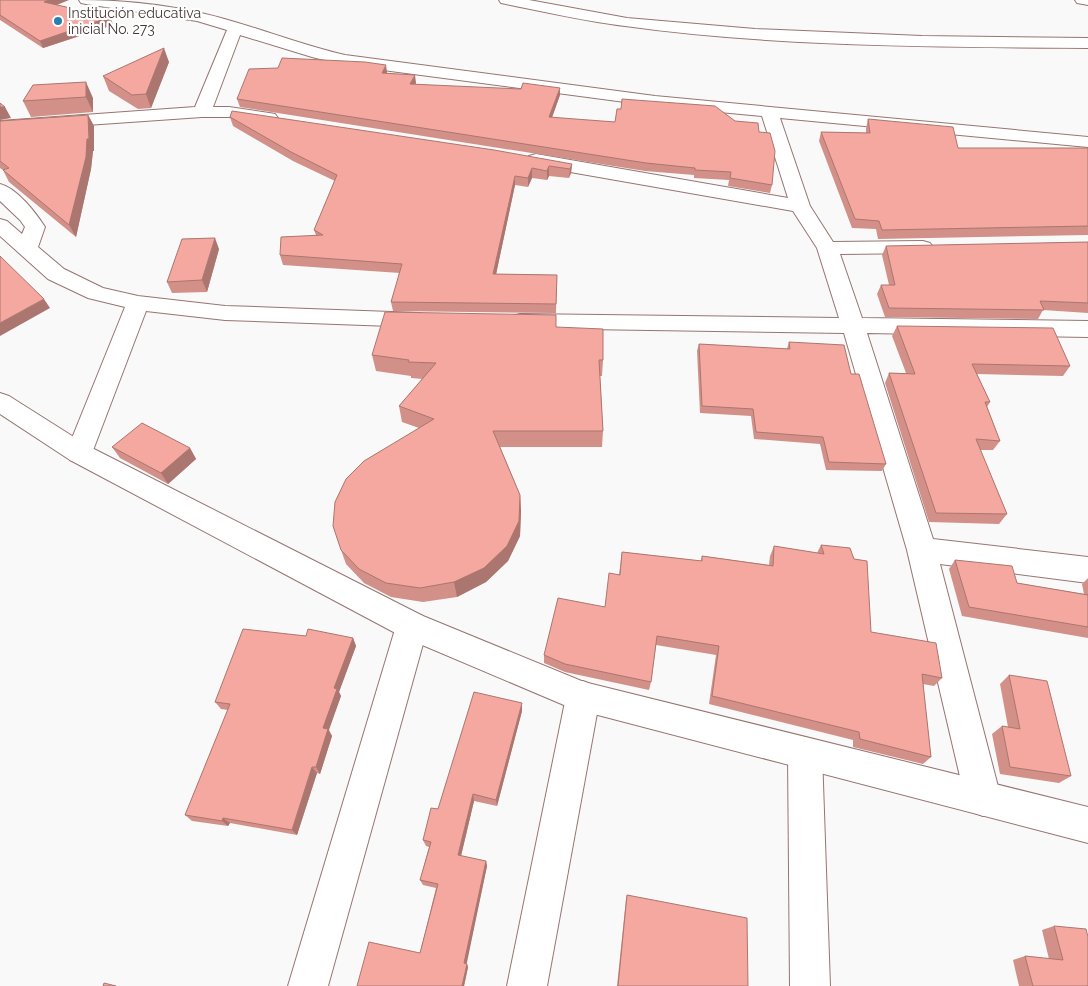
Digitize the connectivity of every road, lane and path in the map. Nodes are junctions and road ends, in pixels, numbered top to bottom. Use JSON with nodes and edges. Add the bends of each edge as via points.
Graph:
{"nodes":[{"id":1,"x":86,"y":0,"type":"edge"},
{"id":2,"x":506,"y":0,"type":"edge"},
{"id":3,"x":1082,"y":0,"type":"edge"},
{"id":4,"x":1088,"y":1,"type":"edge"},
{"id":5,"x":235,"y":28,"type":"junction"},
{"id":6,"x":1088,"y":43,"type":"edge"},
{"id":7,"x":202,"y":112,"type":"junction"},
{"id":8,"x":769,"y":112,"type":"junction"},
{"id":9,"x":288,"y":121,"type":"edge"},
{"id":10,"x":0,"y":126,"type":"edge"},
{"id":11,"x":1088,"y":142,"type":"edge"},
{"id":12,"x":524,"y":158,"type":"edge"},
{"id":13,"x":0,"y":190,"type":"edge"},
{"id":14,"x":800,"y":206,"type":"junction"},
{"id":15,"x":0,"y":225,"type":"edge"},
{"id":16,"x":944,"y":247,"type":"edge"},
{"id":17,"x":827,"y":248,"type":"junction"},
{"id":18,"x":27,"y":249,"type":"junction"},
{"id":19,"x":138,"y":303,"type":"junction"},
{"id":20,"x":436,"y":320,"type":"edge"},
{"id":21,"x":495,"y":321,"type":"edge"},
{"id":22,"x":852,"y":325,"type":"junction"},
{"id":23,"x":1088,"y":329,"type":"edge"},
{"id":24,"x":0,"y":402,"type":"edge"},
{"id":25,"x":80,"y":453,"type":"junction"},
{"id":26,"x":922,"y":550,"type":"junction"},
{"id":27,"x":1088,"y":570,"type":"edge"},
{"id":28,"x":412,"y":626,"type":"junction"},
{"id":29,"x":583,"y":697,"type":"junction"},
{"id":30,"x":805,"y":754,"type":"junction"},
{"id":31,"x":982,"y":798,"type":"junction"},
{"id":32,"x":1088,"y":825,"type":"edge"},
{"id":33,"x":308,"y":986,"type":"edge"},
{"id":34,"x":527,"y":986,"type":"edge"},
{"id":35,"x":810,"y":986,"type":"edge"}],
"edges":[{"from":1,"to":5,"type":"street","via":[[199,17]]},
{"from":2,"to":6,"type":"street","via":[[643,24],[969,43]]},
{"from":3,"to":4,"type":"street"},
{"from":5,"to":7,"type":"street"},
{"from":5,"to":8,"type":"street","via":[[345,60],[655,101]]},
{"from":7,"to":9,"type":"street","via":[[229,112]]},
{"from":7,"to":10,"type":"street"},
{"from":8,"to":11,"type":"street"},
{"from":8,"to":14,"type":"street"},
{"from":12,"to":14,"type":"street"},
{"from":13,"to":18,"type":"street","via":[[35,227]]},
{"from":14,"to":17,"type":"street"},
{"from":15,"to":18,"type":"street"},
{"from":16,"to":17,"type":"street"},
{"from":17,"to":22,"type":"street"},
{"from":18,"to":19,"type":"street","via":[[56,274],[96,293]]},
{"from":19,"to":20,"type":"street","via":[[225,313]]},
{"from":19,"to":25,"type":"street"},
{"from":21,"to":22,"type":"street"},
{"from":22,"to":23,"type":"street"},
{"from":22,"to":26,"type":"street"},
{"from":24,"to":25,"type":"street"},
{"from":25,"to":28,"type":"street"},
{"from":26,"to":27,"type":"street"},
{"from":26,"to":31,"type":"street"},
{"from":28,"to":29,"type":"street"},
{"from":28,"to":33,"type":"street"},
{"from":29,"to":30,"type":"street"},
{"from":29,"to":34,"type":"street"},
{"from":30,"to":31,"type":"street"},
{"from":30,"to":35,"type":"street"},
{"from":31,"to":32,"type":"street"}]}
